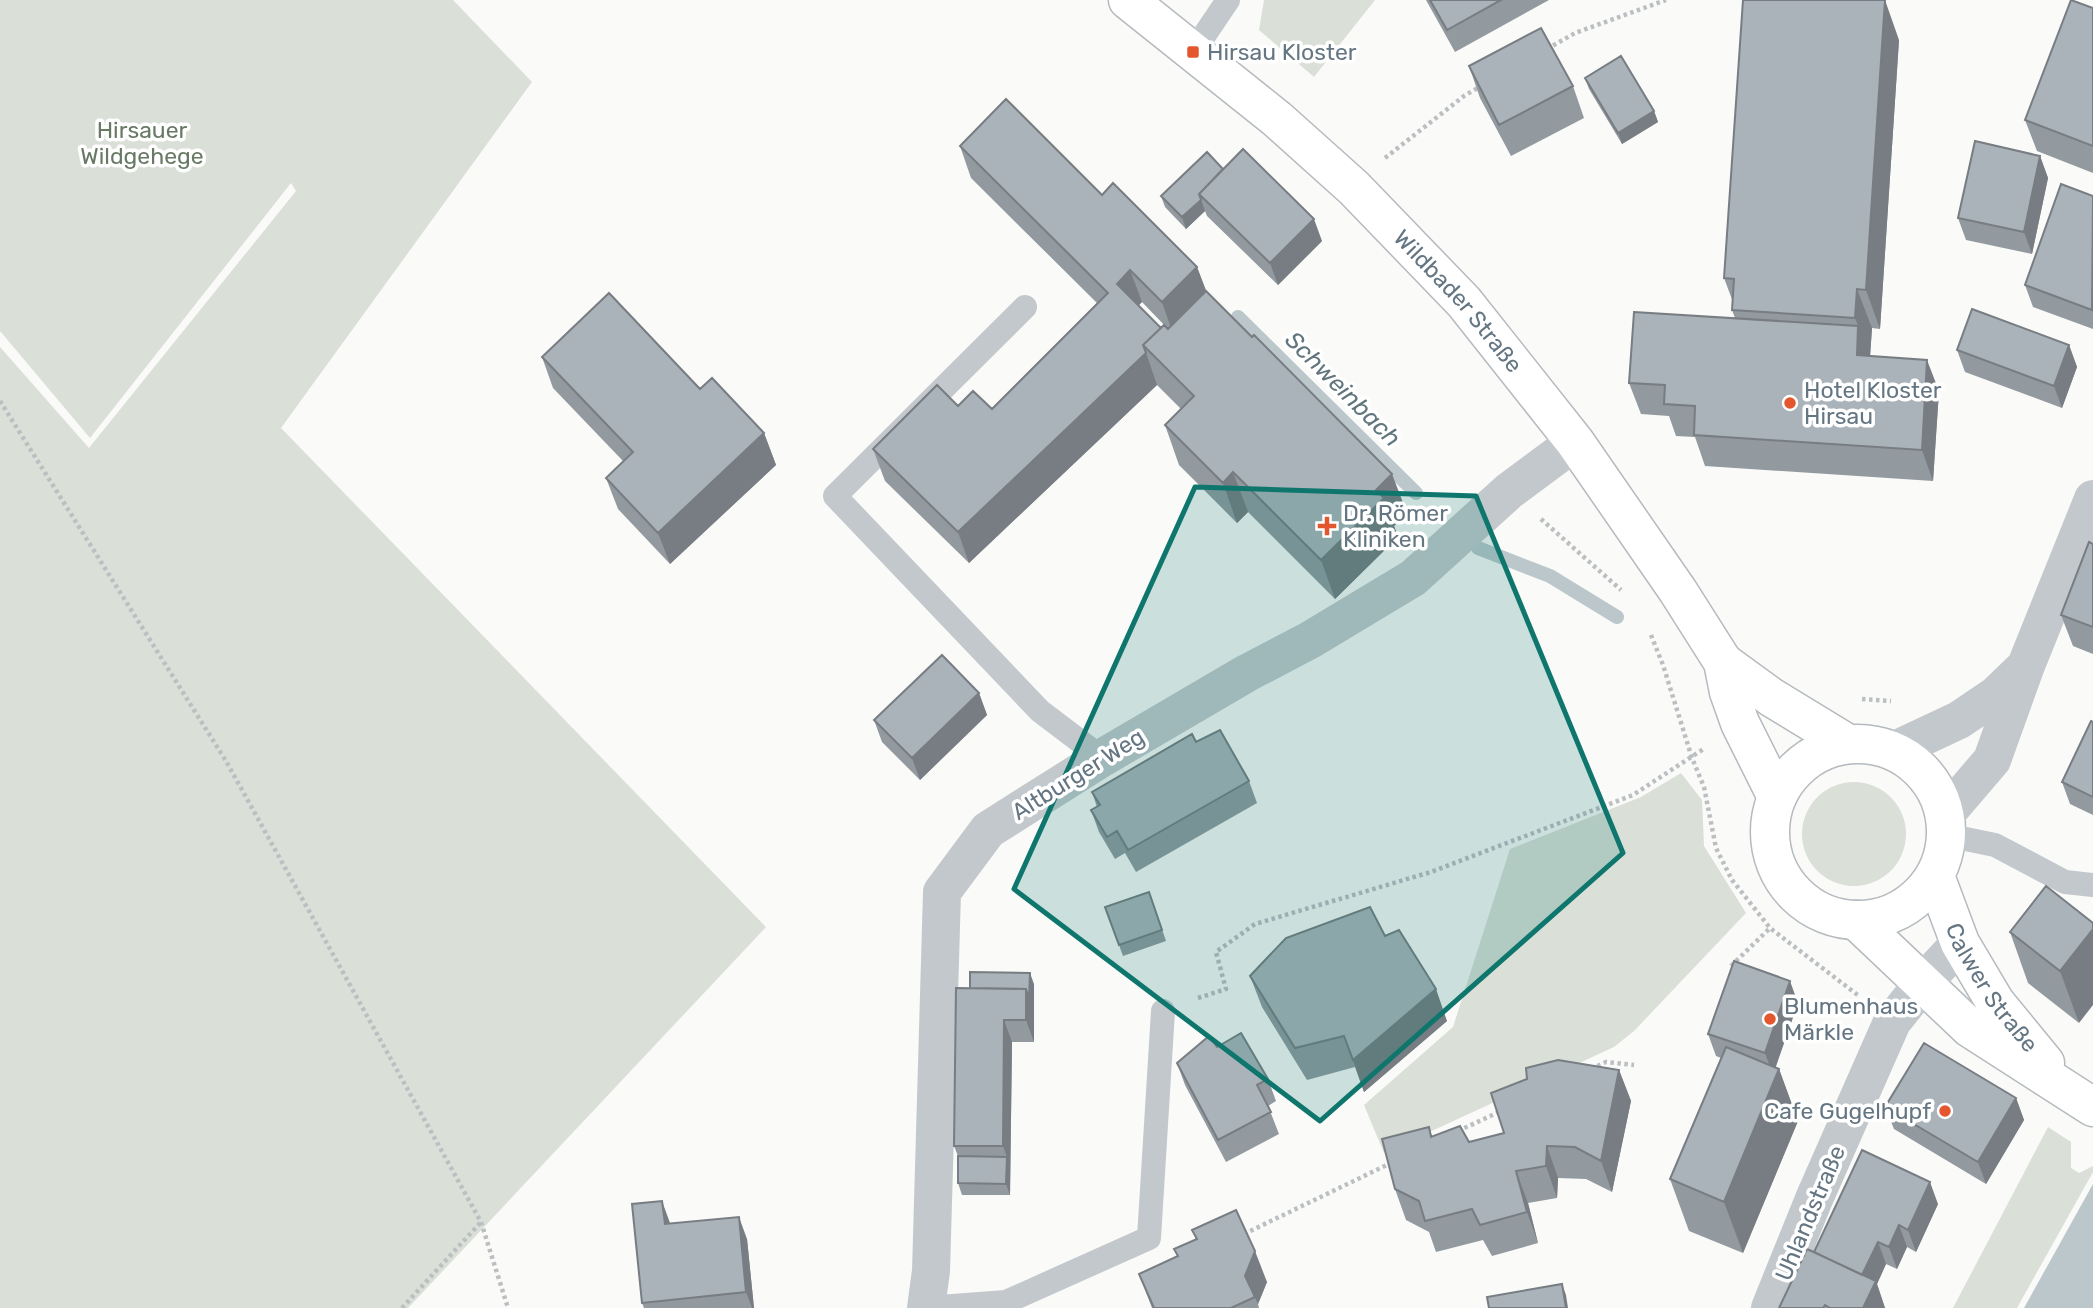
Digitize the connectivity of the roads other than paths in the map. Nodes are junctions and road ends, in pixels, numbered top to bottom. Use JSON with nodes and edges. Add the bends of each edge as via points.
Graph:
{"nodes":[{"id":1,"x":1128,"y":0,"type":"edge"},
{"id":2,"x":1228,"y":0,"type":"edge"},
{"id":3,"x":1193,"y":52,"type":"junction"},
{"id":4,"x":1025,"y":307,"type":"dead end"},
{"id":5,"x":1575,"y":442,"type":"junction"},
{"id":6,"x":2093,"y":499,"type":"edge"},
{"id":7,"x":1723,"y":662,"type":"junction"},
{"id":8,"x":2025,"y":668,"type":"junction"},
{"id":9,"x":1848,"y":744,"type":"junction"},
{"id":10,"x":1893,"y":751,"type":"junction"},
{"id":11,"x":1102,"y":758,"type":"junction"},
{"id":12,"x":1777,"y":797,"type":"junction"},
{"id":13,"x":1945,"y":825,"type":"junction"},
{"id":14,"x":1935,"y":876,"type":"junction"},
{"id":15,"x":2093,"y":885,"type":"edge"},
{"id":16,"x":1856,"y":920,"type":"junction"},
{"id":17,"x":1960,"y":943,"type":"junction"},
{"id":18,"x":1923,"y":983,"type":"junction"},
{"id":19,"x":1163,"y":1011,"type":"dead end"},
{"id":20,"x":2080,"y":1098,"type":"edge"},
{"id":21,"x":926,"y":1308,"type":"edge"},
{"id":22,"x":1770,"y":1308,"type":"edge"}],
"edges":[{"from":1,"to":3,"type":"main road","name":"Wildbader Straße"},
{"from":2,"to":3,"type":"lane"},
{"from":3,"to":5,"type":"main road","name":"Wildbader Straße","via":[[1354,188],[1464,302]]},
{"from":4,"to":11,"type":"lane","via":[[835,496],[1040,711]]},
{"from":5,"to":7,"type":"main road","name":"Wildbader Straße"},
{"from":5,"to":11,"type":"street","name":"Altburger Weg","via":[[1509,491],[1413,578]]},
{"from":6,"to":8,"type":"street"},
{"from":7,"to":9,"type":"main road","name":"Wildbader Straße"},
{"from":7,"to":12,"type":"main road","name":"Wildbader Straße","via":[[1740,723]]},
{"from":8,"to":10,"type":"street","via":[[1959,720]]},
{"from":8,"to":13,"type":"street","via":[[1992,760]]},
{"from":9,"to":10,"type":"main road","via":[[1871,744]]},
{"from":9,"to":12,"type":"main road","via":[[1805,761]]},
{"from":10,"to":13,"type":"main road","via":[[1927,776],[1938,794]]},
{"from":11,"to":21,"type":"street","name":"Altburger Weg","via":[[988,830],[942,892],[931,1271]]},
{"from":12,"to":16,"type":"main road","via":[[1771,820],[1777,868],[1809,905],[1831,916]]},
{"from":13,"to":14,"type":"main road","via":[[1943,857]]},
{"from":13,"to":15,"type":"lane","via":[[2065,882]]},
{"from":14,"to":16,"type":"main road","via":[[1901,909]]},
{"from":14,"to":17,"type":"main road","name":"Calwer Straße"},
{"from":16,"to":18,"type":"main road","name":"Calwer Straße"},
{"from":17,"to":18,"type":"street","name":"Uhlandstraße"},
{"from":17,"to":20,"type":"main road","name":"Calwer Straße","via":[[1995,1002]]},
{"from":18,"to":20,"type":"main road","name":"Calwer Straße","via":[[1970,1028]]},
{"from":18,"to":22,"type":"street","name":"Uhlandstraße","via":[[1892,1022]]},
{"from":19,"to":21,"type":"lane","via":[[1149,1238],[1006,1302]]}]}
